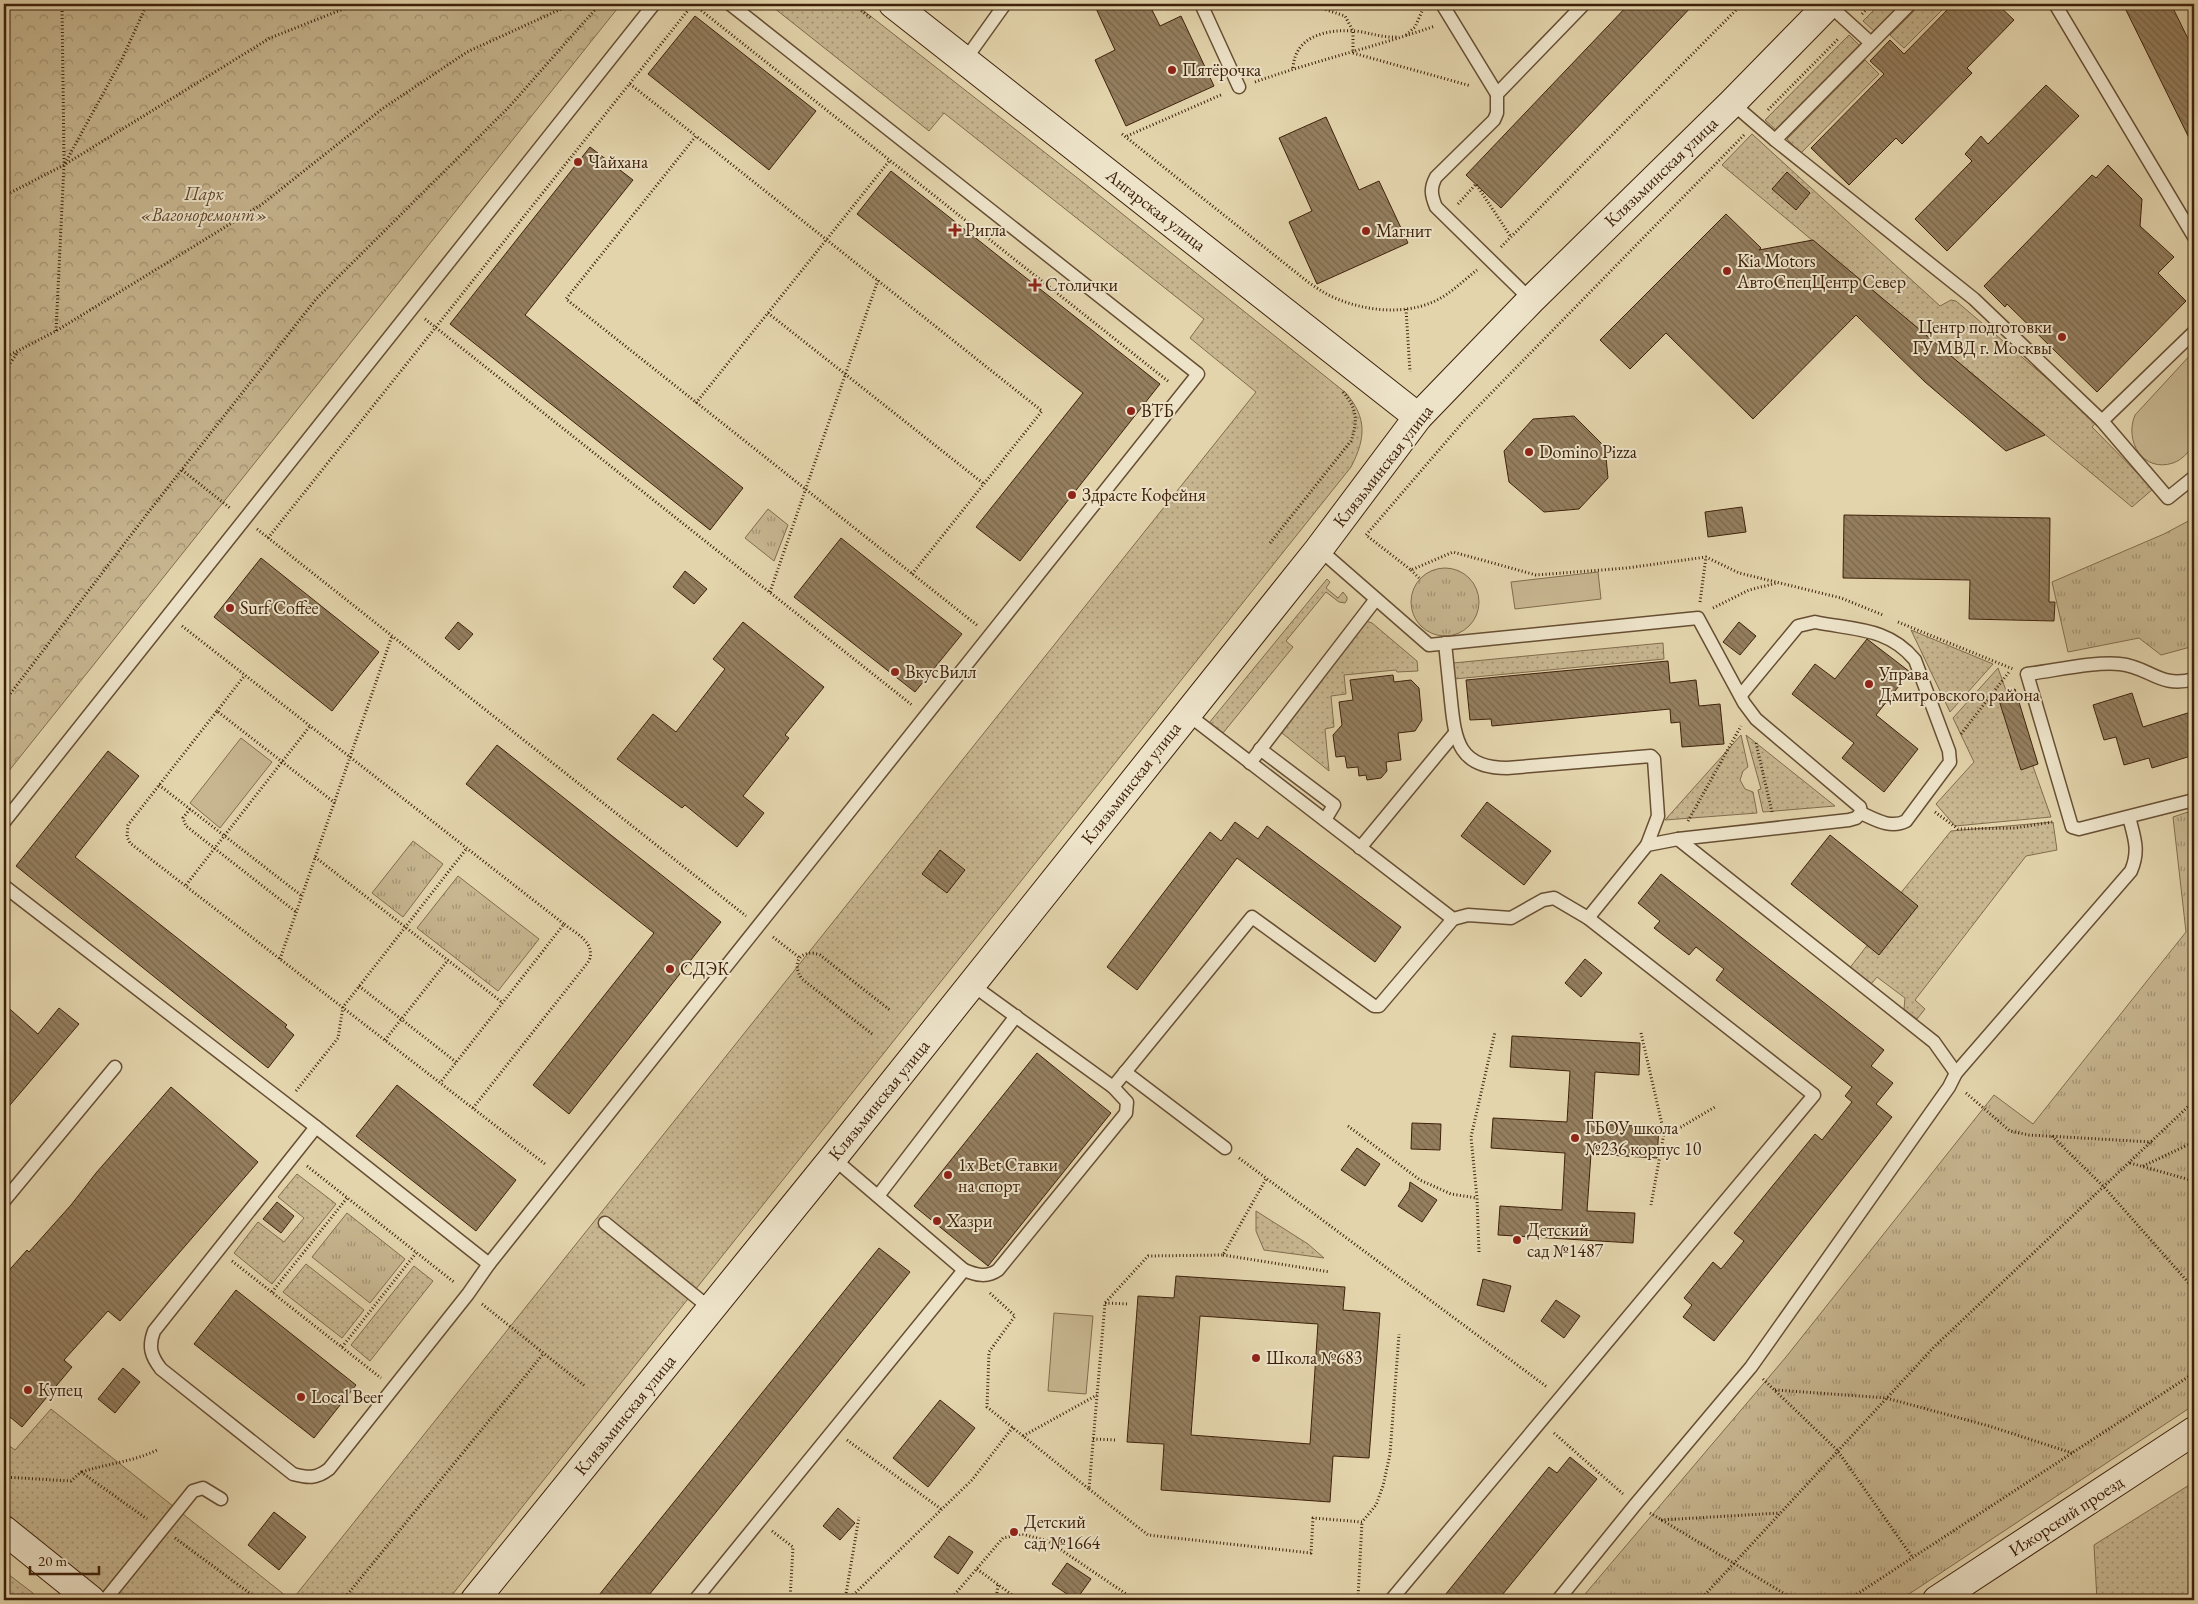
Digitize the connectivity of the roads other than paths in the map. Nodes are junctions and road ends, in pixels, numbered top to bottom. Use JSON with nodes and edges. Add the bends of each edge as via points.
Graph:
{"nodes":[{"id":1,"x":654,"y":4,"type":"edge"},
{"id":2,"x":730,"y":4,"type":"edge"},
{"id":3,"x":1005,"y":4,"type":"edge"},
{"id":4,"x":1201,"y":4,"type":"edge"},
{"id":5,"x":1442,"y":4,"type":"edge"},
{"id":6,"x":1584,"y":4,"type":"edge"},
{"id":7,"x":1828,"y":4,"type":"edge"},
{"id":8,"x":1910,"y":4,"type":"edge"},
{"id":9,"x":2055,"y":4,"type":"edge"},
{"id":10,"x":893,"y":9,"type":"edge"},
{"id":11,"x":1871,"y":43,"type":"junction"},
{"id":12,"x":965,"y":60,"type":"junction"},
{"id":13,"x":1239,"y":87,"type":"road end"},
{"id":14,"x":1497,"y":94,"type":"junction"},
{"id":15,"x":1732,"y":103,"type":"junction"},
{"id":16,"x":1775,"y":140,"type":"junction"},
{"id":17,"x":2194,"y":237,"type":"edge"},
{"id":18,"x":1530,"y":300,"type":"junction"},
{"id":19,"x":2194,"y":332,"type":"edge"},
{"id":20,"x":1418,"y":417,"type":"junction"},
{"id":21,"x":2102,"y":421,"type":"junction"},
{"id":22,"x":2194,"y":477,"type":"edge"},
{"id":23,"x":1319,"y":549,"type":"junction"},
{"id":24,"x":1376,"y":599,"type":"junction"},
{"id":25,"x":1445,"y":643,"type":"junction"},
{"id":26,"x":2194,"y":679,"type":"edge"},
{"id":27,"x":1740,"y":695,"type":"junction"},
{"id":28,"x":1186,"y":713,"type":"junction"},
{"id":29,"x":1455,"y":733,"type":"junction"},
{"id":30,"x":1260,"y":749,"type":"junction"},
{"id":31,"x":1250,"y":762,"type":"junction"},
{"id":32,"x":2194,"y":800,"type":"edge"},
{"id":33,"x":1861,"y":813,"type":"junction"},
{"id":34,"x":2129,"y":817,"type":"junction"},
{"id":35,"x":1325,"y":820,"type":"junction"},
{"id":36,"x":4,"y":822,"type":"edge"},
{"id":37,"x":1678,"y":839,"type":"junction"},
{"id":38,"x":1647,"y":846,"type":"junction"},
{"id":39,"x":1360,"y":848,"type":"junction"},
{"id":40,"x":4,"y":886,"type":"edge"},
{"id":41,"x":1588,"y":918,"type":"junction"},
{"id":42,"x":1453,"y":919,"type":"junction"},
{"id":43,"x":971,"y":984,"type":"junction"},
{"id":44,"x":1016,"y":1016,"type":"junction"},
{"id":45,"x":115,"y":1067,"type":"dead end"},
{"id":46,"x":1125,"y":1072,"type":"junction"},
{"id":47,"x":1954,"y":1077,"type":"junction"},
{"id":48,"x":1113,"y":1086,"type":"junction"},
{"id":49,"x":316,"y":1127,"type":"junction"},
{"id":50,"x":1225,"y":1148,"type":"road end"},
{"id":51,"x":833,"y":1158,"type":"junction"},
{"id":52,"x":878,"y":1196,"type":"junction"},
{"id":53,"x":4,"y":1201,"type":"edge"},
{"id":54,"x":604,"y":1223,"type":"dead end"},
{"id":55,"x":489,"y":1264,"type":"junction"},
{"id":56,"x":964,"y":1270,"type":"junction"},
{"id":57,"x":711,"y":1309,"type":"junction"},
{"id":58,"x":2194,"y":1431,"type":"edge"},
{"id":59,"x":220,"y":1500,"type":"dead end"},
{"id":60,"x":4,"y":1530,"type":"edge"},
{"id":61,"x":91,"y":1600,"type":"edge"},
{"id":62,"x":105,"y":1600,"type":"edge"},
{"id":63,"x":475,"y":1600,"type":"edge"},
{"id":64,"x":695,"y":1600,"type":"edge"},
{"id":65,"x":1391,"y":1600,"type":"edge"},
{"id":66,"x":1558,"y":1600,"type":"edge"},
{"id":67,"x":1937,"y":1600,"type":"edge"}],
"edges":[{"from":1,"to":36,"type":"lane"},
{"from":2,"to":55,"type":"lane","via":[[1198,374]]},
{"from":3,"to":12,"type":"lane"},
{"from":4,"to":13,"type":"lane"},
{"from":5,"to":14,"type":"lane"},
{"from":6,"to":14,"type":"lane"},
{"from":7,"to":11,"type":"lane"},
{"from":7,"to":15,"type":"street","name":"Клязьминская улица"},
{"from":8,"to":11,"type":"lane"},
{"from":9,"to":17,"type":"lane"},
{"from":10,"to":12,"type":"street","name":"Ангарская улица"},
{"from":11,"to":16,"type":"lane"},
{"from":12,"to":20,"type":"street","name":"Ангарская улица"},
{"from":14,"to":18,"type":"lane","via":[[1494,120],[1436,177],[1431,186],[1432,198],[1436,207]]},
{"from":15,"to":16,"type":"lane"},
{"from":15,"to":18,"type":"street","name":"Клязьминская улица"},
{"from":16,"to":21,"type":"lane","via":[[1974,299]]},
{"from":18,"to":20,"type":"street","name":"Клязьминская улица"},
{"from":19,"to":21,"type":"lane"},
{"from":20,"to":23,"type":"street","name":"Клязьминская улица"},
{"from":21,"to":22,"type":"lane","via":[[2168,498]]},
{"from":23,"to":24,"type":"lane"},
{"from":23,"to":28,"type":"street","name":"Клязьминская улица"},
{"from":24,"to":25,"type":"lane","via":[[1429,645]]},
{"from":24,"to":30,"type":"lane"},
{"from":25,"to":27,"type":"lane","via":[[1698,618]]},
{"from":25,"to":29,"type":"lane"},
{"from":26,"to":34,"type":"lane","via":[[2170,682],[2120,664],[2027,674],[2072,827],[2079,829]]},
{"from":27,"to":33,"type":"lane","via":[[1756,719],[1860,807]]},
{"from":27,"to":33,"type":"lane","via":[[1798,626],[1815,622],[1878,633],[1909,653],[1915,660],[1949,750],[1950,762],[1906,821],[1884,823]]},
{"from":28,"to":31,"type":"lane"},
{"from":28,"to":43,"type":"street","name":"Клязьминская улица"},
{"from":29,"to":38,"type":"lane","via":[[1469,756],[1495,768],[1651,756],[1654,759],[1658,816]]},
{"from":29,"to":39,"type":"lane"},
{"from":30,"to":31,"type":"lane"},
{"from":30,"to":35,"type":"lane","via":[[1334,805]]},
{"from":31,"to":35,"type":"lane"},
{"from":32,"to":34,"type":"lane"},
{"from":33,"to":37,"type":"lane","via":[[1849,820]]},
{"from":34,"to":47,"type":"lane","via":[[2136,844],[2132,870]]},
{"from":35,"to":39,"type":"lane"},
{"from":37,"to":38,"type":"lane"},
{"from":37,"to":47,"type":"lane","via":[[1934,1042]]},
{"from":38,"to":41,"type":"lane"},
{"from":39,"to":42,"type":"lane"},
{"from":40,"to":49,"type":"lane"},
{"from":41,"to":42,"type":"lane","via":[[1554,898],[1543,900],[1511,918],[1468,915]]},
{"from":41,"to":65,"type":"lane","via":[[1814,1095]]},
{"from":42,"to":46,"type":"lane","via":[[1379,1006],[1374,1006],[1252,917]]},
{"from":43,"to":44,"type":"lane"},
{"from":43,"to":51,"type":"street","name":"Клязьминская улица"},
{"from":44,"to":48,"type":"lane"},
{"from":44,"to":52,"type":"lane"},
{"from":45,"to":53,"type":"lane"},
{"from":46,"to":48,"type":"lane"},
{"from":46,"to":50,"type":"lane"},
{"from":47,"to":66,"type":"lane","via":[[1751,1367]]},
{"from":48,"to":56,"type":"lane","via":[[1128,1106],[1120,1121],[998,1270],[983,1275]]},
{"from":49,"to":55,"type":"lane"},
{"from":49,"to":55,"type":"lane","via":[[154,1331],[150,1351],[160,1369],[293,1474],[308,1478],[320,1476],[394,1388]]},
{"from":51,"to":52,"type":"lane"},
{"from":51,"to":57,"type":"street","name":"Клязьминская улица"},
{"from":52,"to":56,"type":"lane"},
{"from":54,"to":57,"type":"lane"},
{"from":56,"to":64,"type":"lane"},
{"from":57,"to":63,"type":"street","name":"Клязьминская улица"},
{"from":58,"to":67,"type":"street","name":"Ижорский проезд"},
{"from":59,"to":62,"type":"lane","via":[[203,1488],[193,1491]]},
{"from":60,"to":61,"type":"street"}]}
